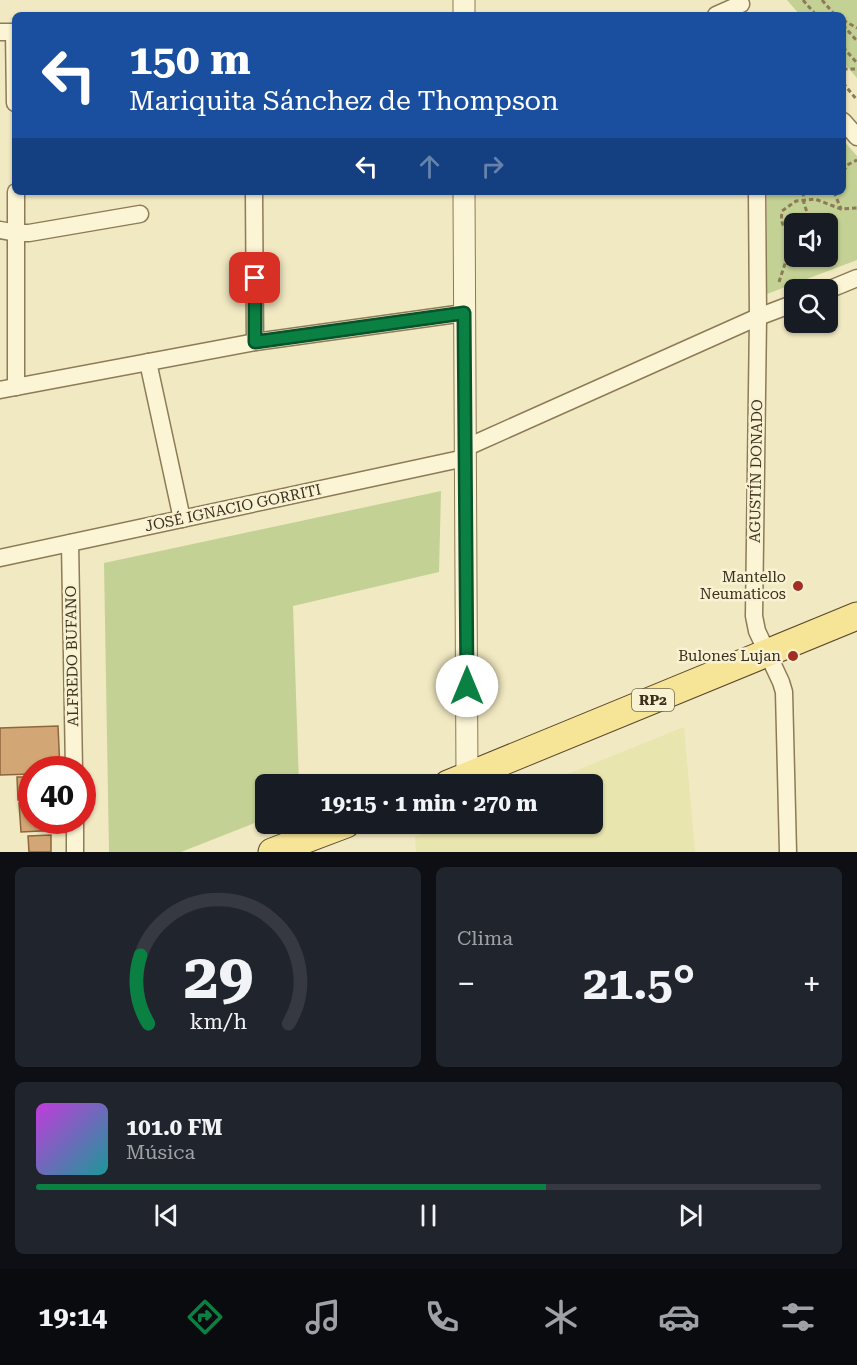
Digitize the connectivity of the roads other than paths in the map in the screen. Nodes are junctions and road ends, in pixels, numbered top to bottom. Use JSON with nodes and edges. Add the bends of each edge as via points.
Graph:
{"nodes":[{"id":1,"x":742,"y":6,"type":"edge"},
{"id":2,"x":725,"y":12,"type":"edge"},
{"id":3,"x":7,"y":32,"type":"edge"},
{"id":4,"x":12,"y":76,"type":"edge"},
{"id":5,"x":846,"y":124,"type":"edge"},
{"id":6,"x":857,"y":137,"type":"edge"},
{"id":7,"x":15,"y":195,"type":"edge"},
{"id":8,"x":254,"y":195,"type":"edge"},
{"id":9,"x":464,"y":195,"type":"edge"},
{"id":10,"x":757,"y":195,"type":"edge"},
{"id":11,"x":140,"y":214,"type":"dead end"},
{"id":12,"x":8,"y":232,"type":"edge"},
{"id":13,"x":857,"y":278,"type":"edge"},
{"id":14,"x":838,"y":286,"type":"edge"},
{"id":15,"x":784,"y":307,"type":"edge"},
{"id":16,"x":464,"y":313,"type":"junction"},
{"id":17,"x":758,"y":317,"type":"junction"},
{"id":18,"x":255,"y":342,"type":"junction"},
{"id":19,"x":148,"y":362,"type":"junction"},
{"id":20,"x":8,"y":389,"type":"edge"},
{"id":21,"x":465,"y":453,"type":"junction"},
{"id":22,"x":182,"y":519,"type":"junction"},
{"id":23,"x":70,"y":543,"type":"junction"},
{"id":24,"x":0,"y":558,"type":"edge"},
{"id":25,"x":857,"y":616,"type":"edge"},
{"id":26,"x":767,"y":653,"type":"junction"},
{"id":27,"x":74,"y":756,"type":"edge"},
{"id":28,"x":458,"y":774,"type":"edge"},
{"id":29,"x":475,"y":774,"type":"edge"},
{"id":30,"x":75,"y":834,"type":"edge"},
{"id":31,"x":320,"y":834,"type":"edge"},
{"id":32,"x":75,"y":852,"type":"edge"},
{"id":33,"x":272,"y":852,"type":"edge"},
{"id":34,"x":788,"y":852,"type":"edge"}],
"edges":[{"from":1,"to":2,"type":"street"},
{"from":3,"to":4,"type":"street"},
{"from":5,"to":6,"type":"street"},
{"from":7,"to":12,"type":"street"},
{"from":8,"to":18,"type":"street"},
{"from":9,"to":16,"type":"street"},
{"from":10,"to":17,"type":"street","name":"AGUSTÍN DONADO"},
{"from":11,"to":12,"type":"street","via":[[29,233]]},
{"from":12,"to":20,"type":"street"},
{"from":13,"to":14,"type":"street"},
{"from":15,"to":17,"type":"street","name":"JOSÉ IGNACIO GORRITI"},
{"from":16,"to":18,"type":"street"},
{"from":16,"to":21,"type":"street"},
{"from":17,"to":21,"type":"street","name":"JOSÉ IGNACIO GORRITI"},
{"from":17,"to":26,"type":"street","name":"AGUSTÍN DONADO","via":[[754,609],[757,631]]},
{"from":18,"to":19,"type":"street"},
{"from":19,"to":20,"type":"street"},
{"from":19,"to":22,"type":"street"},
{"from":21,"to":22,"type":"street","name":"JOSÉ IGNACIO GORRITI"},
{"from":21,"to":28,"type":"street"},
{"from":22,"to":23,"type":"street","name":"JOSÉ IGNACIO GORRITI"},
{"from":23,"to":24,"type":"street","name":"JOSÉ IGNACIO GORRITI"},
{"from":23,"to":27,"type":"street","name":"ALFREDO BUFANO"},
{"from":25,"to":26,"type":"main road","number":"RP2"},
{"from":26,"to":29,"type":"main road","number":"RP2"},
{"from":26,"to":34,"type":"street","name":"AGUSTÍN DONADO","via":[[784,692]]},
{"from":30,"to":32,"type":"street"},
{"from":31,"to":33,"type":"main road"}]}
